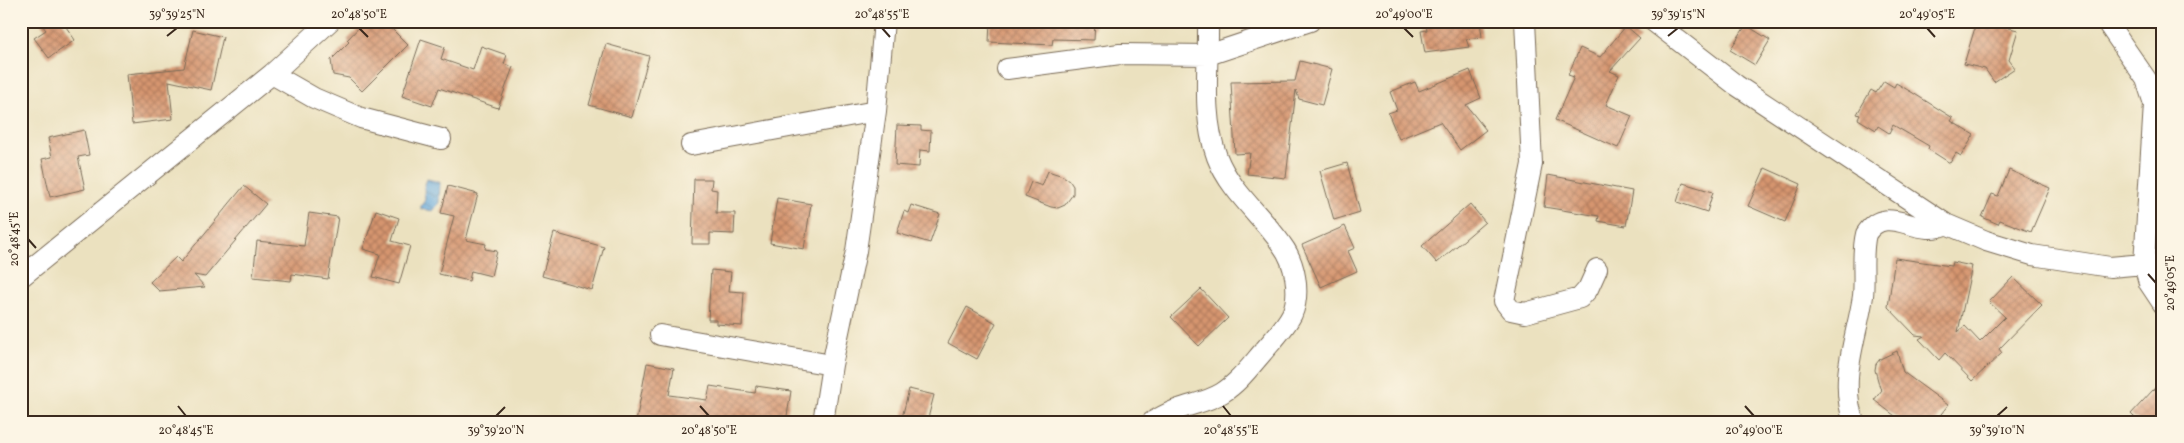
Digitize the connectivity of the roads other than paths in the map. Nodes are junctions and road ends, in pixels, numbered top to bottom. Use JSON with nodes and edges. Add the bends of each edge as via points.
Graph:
{"nodes":[{"id":1,"x":330,"y":21,"type":"edge"},
{"id":2,"x":884,"y":21,"type":"edge"},
{"id":3,"x":1208,"y":21,"type":"edge"},
{"id":4,"x":1310,"y":21,"type":"edge"},
{"id":5,"x":1525,"y":21,"type":"edge"},
{"id":6,"x":1653,"y":21,"type":"edge"},
{"id":7,"x":2106,"y":21,"type":"edge"},
{"id":8,"x":1208,"y":55,"type":"junction"},
{"id":9,"x":1007,"y":69,"type":"dead end"},
{"id":10,"x":272,"y":74,"type":"junction"},
{"id":11,"x":876,"y":111,"type":"junction"},
{"id":12,"x":442,"y":139,"type":"dead end"},
{"id":13,"x":691,"y":146,"type":"dead end"},
{"id":14,"x":1946,"y":224,"type":"junction"},
{"id":15,"x":2154,"y":264,"type":"edge"},
{"id":16,"x":1597,"y":269,"type":"dead end"},
{"id":17,"x":21,"y":278,"type":"edge"},
{"id":18,"x":2163,"y":304,"type":"edge"},
{"id":19,"x":660,"y":335,"type":"dead end"},
{"id":20,"x":832,"y":365,"type":"junction"},
{"id":21,"x":823,"y":422,"type":"edge"},
{"id":22,"x":1152,"y":422,"type":"edge"},
{"id":23,"x":1854,"y":422,"type":"edge"}],
"edges":[{"from":1,"to":10,"type":"street"},
{"from":2,"to":11,"type":"street"},
{"from":3,"to":8,"type":"street"},
{"from":4,"to":8,"type":"street"},
{"from":5,"to":16,"type":"street","via":[[1532,164],[1504,301],[1511,310],[1525,313],[1580,298]]},
{"from":6,"to":14,"type":"street","via":[[1736,85]]},
{"from":7,"to":15,"type":"street","via":[[2146,79],[2154,104]]},
{"from":8,"to":9,"type":"street","via":[[1120,54]]},
{"from":8,"to":22,"type":"street","via":[[1209,126],[1218,159],[1235,188],[1289,256],[1296,297],[1292,314],[1279,333],[1234,384],[1212,398],[1170,412]]},
{"from":10,"to":12,"type":"street","via":[[314,98],[360,118]]},
{"from":10,"to":17,"type":"street"},
{"from":11,"to":13,"type":"street"},
{"from":11,"to":20,"type":"street","via":[[853,269]]},
{"from":14,"to":15,"type":"street","via":[[2032,255],[2110,267]]},
{"from":14,"to":23,"type":"street","via":[[1929,229],[1885,219],[1871,226],[1866,234],[1862,297],[1848,378],[1849,405]]},
{"from":15,"to":18,"type":"street","via":[[2149,283]]},
{"from":19,"to":20,"type":"street"},
{"from":20,"to":21,"type":"street"}]}
